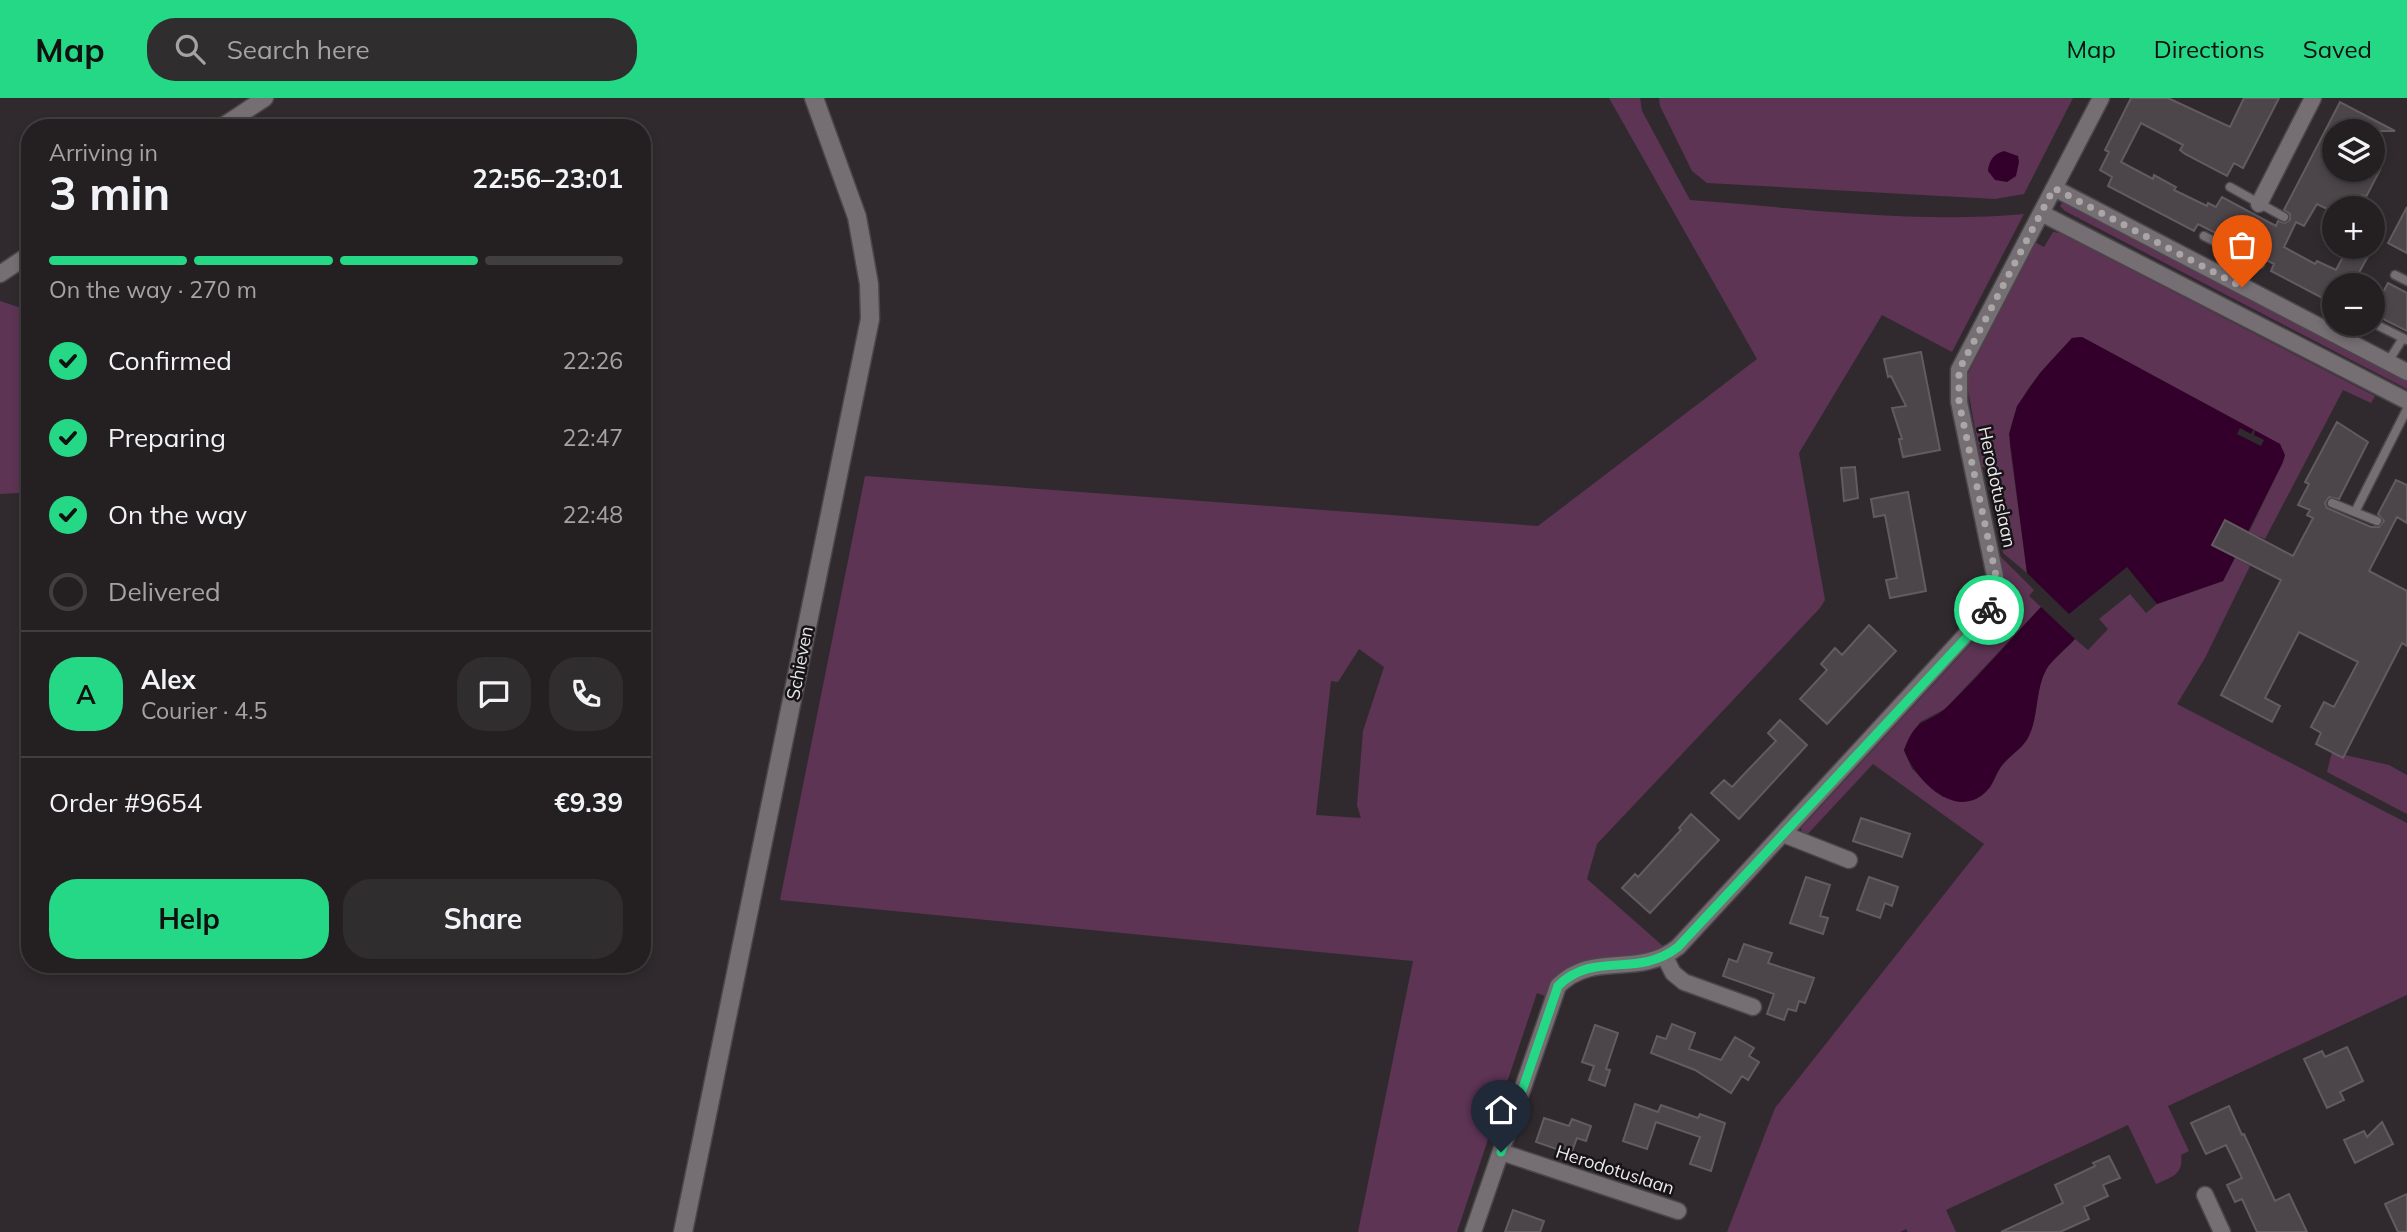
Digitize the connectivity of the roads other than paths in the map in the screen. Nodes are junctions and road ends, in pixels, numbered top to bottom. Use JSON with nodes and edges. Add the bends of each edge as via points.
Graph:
{"nodes":[{"id":1,"x":265,"y":98,"type":"edge"},
{"id":2,"x":814,"y":98,"type":"edge"},
{"id":3,"x":2101,"y":98,"type":"edge"},
{"id":4,"x":2313,"y":98,"type":"edge"},
{"id":5,"x":234,"y":119,"type":"edge"},
{"id":6,"x":2230,"y":187,"type":"dead end"},
{"id":7,"x":2054,"y":188,"type":"junction"},
{"id":8,"x":2259,"y":204,"type":"junction"},
{"id":9,"x":2041,"y":213,"type":"junction"},
{"id":10,"x":2284,"y":217,"type":"dead end"},
{"id":11,"x":2204,"y":236,"type":"dead end"},
{"id":12,"x":2232,"y":250,"type":"junction"},
{"id":13,"x":21,"y":260,"type":"edge"},
{"id":14,"x":2260,"y":264,"type":"dead end"},
{"id":15,"x":0,"y":274,"type":"edge"},
{"id":16,"x":2218,"y":274,"type":"junction"},
{"id":17,"x":2395,"y":275,"type":"dead end"},
{"id":18,"x":2407,"y":281,"type":"edge"},
{"id":19,"x":2385,"y":329,"type":"edge"},
{"id":20,"x":2405,"y":339,"type":"edge"},
{"id":21,"x":2388,"y":362,"type":"junction"},
{"id":22,"x":2407,"y":372,"type":"edge"},
{"id":23,"x":2407,"y":401,"type":"edge"},
{"id":24,"x":2407,"y":409,"type":"edge"},
{"id":25,"x":2332,"y":503,"type":"dead end"},
{"id":26,"x":2354,"y":512,"type":"junction"},
{"id":27,"x":2377,"y":522,"type":"dead end"},
{"id":28,"x":1783,"y":834,"type":"junction"},
{"id":29,"x":1849,"y":860,"type":"dead end"},
{"id":30,"x":1665,"y":957,"type":"junction"},
{"id":31,"x":1753,"y":1007,"type":"dead end"},
{"id":32,"x":1501,"y":1152,"type":"junction"},
{"id":33,"x":2205,"y":1195,"type":"dead end"},
{"id":34,"x":1678,"y":1211,"type":"dead end"},
{"id":35,"x":683,"y":1232,"type":"edge"},
{"id":36,"x":1473,"y":1232,"type":"edge"},
{"id":37,"x":2222,"y":1232,"type":"edge"}],
"edges":[{"from":1,"to":5,"type":"street"},
{"from":2,"to":35,"type":"street","name":"Schieven","via":[[857,217],[870,319]]},
{"from":3,"to":7,"type":"street","name":"Herodotuslaan"},
{"from":4,"to":8,"type":"street"},
{"from":6,"to":8,"type":"lane"},
{"from":7,"to":9,"type":"street","name":"Herodotuslaan"},
{"from":7,"to":16,"type":"street"},
{"from":8,"to":10,"type":"lane"},
{"from":9,"to":23,"type":"street"},
{"from":9,"to":28,"type":"street","name":"Herodotuslaan","via":[[1959,370],[1959,402],[1996,576],[1991,604],[1980,623]]},
{"from":11,"to":12,"type":"lane"},
{"from":12,"to":14,"type":"lane"},
{"from":12,"to":16,"type":"lane"},
{"from":13,"to":15,"type":"street"},
{"from":16,"to":21,"type":"street"},
{"from":17,"to":18,"type":"lane"},
{"from":19,"to":20,"type":"lane"},
{"from":20,"to":21,"type":"lane"},
{"from":21,"to":22,"type":"street"},
{"from":24,"to":26,"type":"lane"},
{"from":25,"to":26,"type":"lane"},
{"from":26,"to":27,"type":"lane"},
{"from":28,"to":29,"type":"street"},
{"from":28,"to":30,"type":"street","name":"Herodotuslaan"},
{"from":30,"to":31,"type":"street","via":[[1684,982]]},
{"from":30,"to":32,"type":"street","name":"Herodotuslaan","via":[[1645,964],[1586,968],[1558,986]]},
{"from":32,"to":34,"type":"street","name":"Herodotuslaan"},
{"from":32,"to":36,"type":"street","name":"Herodotuslaan"},
{"from":33,"to":37,"type":"street"}]}
